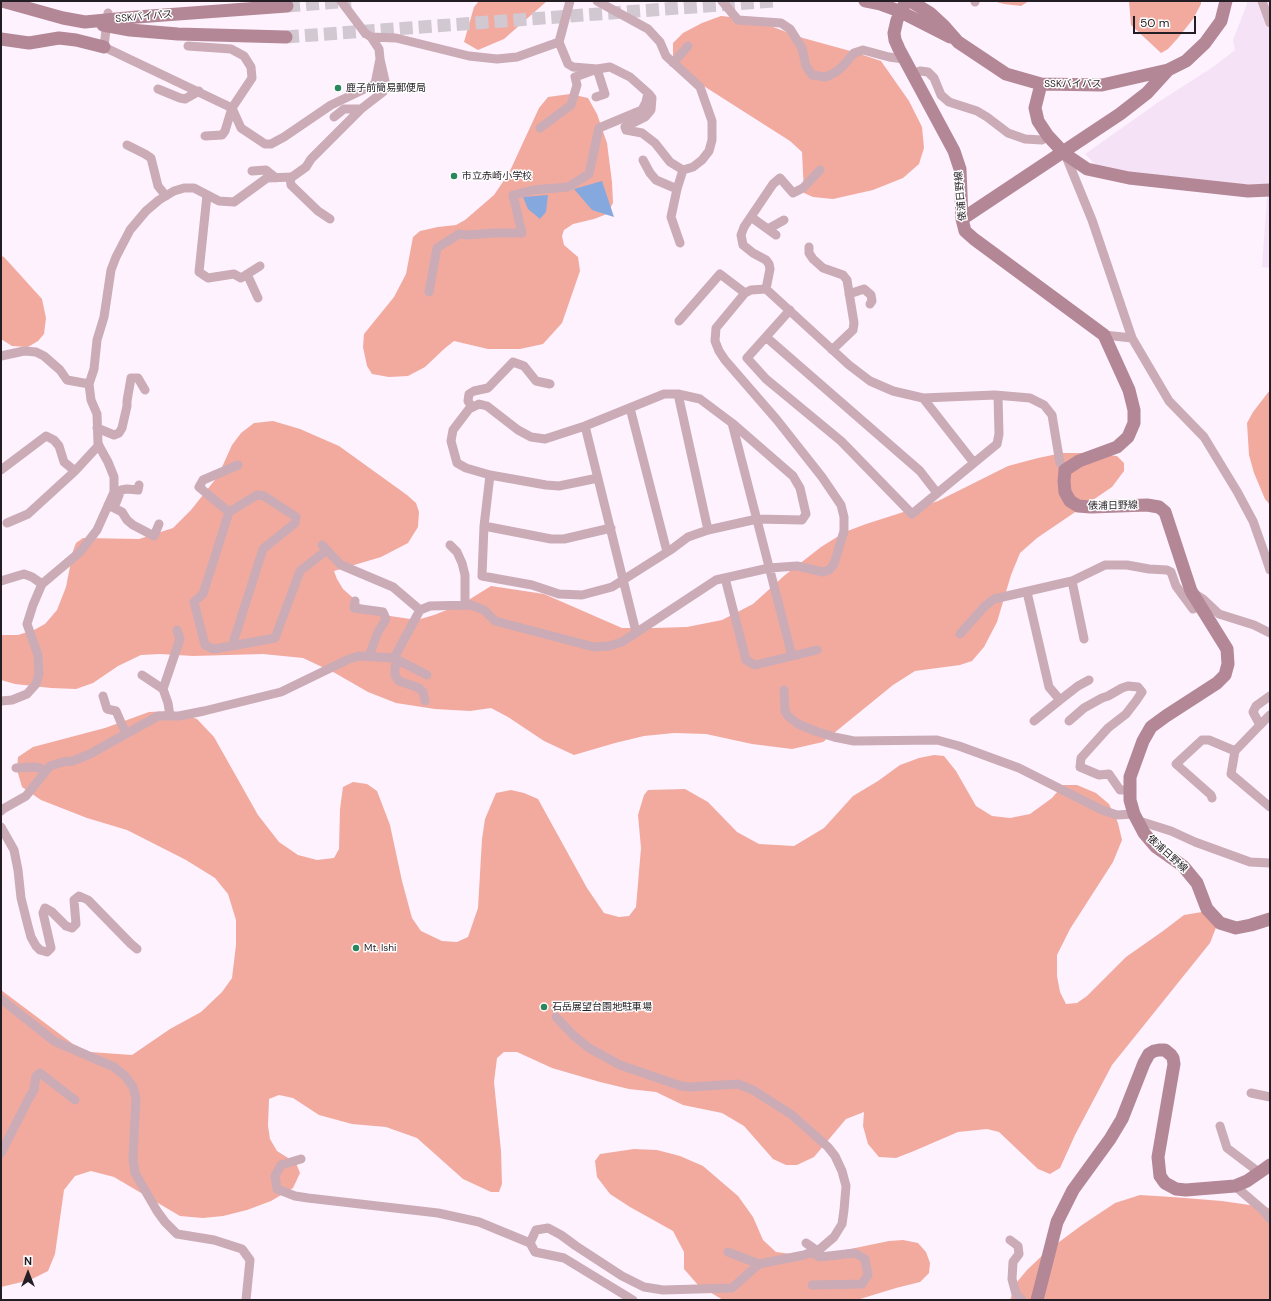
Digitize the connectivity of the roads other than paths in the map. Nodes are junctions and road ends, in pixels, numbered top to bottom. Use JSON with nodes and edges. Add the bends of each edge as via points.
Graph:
{"nodes":[{"id":1,"x":2,"y":1,"type":"edge"},
{"id":2,"x":340,"y":1,"type":"edge"},
{"id":3,"x":570,"y":1,"type":"edge"},
{"id":4,"x":597,"y":1,"type":"edge"},
{"id":5,"x":722,"y":1,"type":"edge"},
{"id":6,"x":865,"y":1,"type":"edge"},
{"id":7,"x":906,"y":1,"type":"edge"},
{"id":8,"x":910,"y":1,"type":"edge"},
{"id":9,"x":1226,"y":1,"type":"edge"},
{"id":10,"x":1262,"y":1,"type":"edge"},
{"id":11,"x":287,"y":6,"type":"tunnel mouth"},
{"id":12,"x":108,"y":13,"type":"dead end"},
{"id":13,"x":85,"y":22,"type":"junction"},
{"id":14,"x":1270,"y":23,"type":"edge"},
{"id":15,"x":286,"y":37,"type":"tunnel mouth"},
{"id":16,"x":371,"y":37,"type":"junction"},
{"id":17,"x":1,"y":39,"type":"edge"},
{"id":18,"x":559,"y":42,"type":"junction"},
{"id":19,"x":958,"y":42,"type":"junction"},
{"id":20,"x":105,"y":46,"type":"junction"},
{"id":21,"x":188,"y":46,"type":"dead end"},
{"id":22,"x":688,"y":46,"type":"dead end"},
{"id":23,"x":380,"y":59,"type":"junction"},
{"id":24,"x":904,"y":59,"type":"junction"},
{"id":25,"x":673,"y":63,"type":"junction"},
{"id":26,"x":597,"y":68,"type":"junction"},
{"id":27,"x":1168,"y":70,"type":"junction"},
{"id":28,"x":913,"y":75,"type":"junction"},
{"id":29,"x":1040,"y":84,"type":"junction"},
{"id":30,"x":158,"y":89,"type":"dead end"},
{"id":31,"x":199,"y":92,"type":"junction"},
{"id":32,"x":648,"y":93,"type":"junction"},
{"id":33,"x":596,"y":97,"type":"dead end"},
{"id":34,"x":232,"y":108,"type":"junction"},
{"id":35,"x":361,"y":109,"type":"junction"},
{"id":36,"x":334,"y":117,"type":"dead end"},
{"id":37,"x":540,"y":128,"type":"dead end"},
{"id":38,"x":205,"y":136,"type":"dead end"},
{"id":39,"x":1048,"y":136,"type":"junction"},
{"id":40,"x":127,"y":145,"type":"dead end"},
{"id":41,"x":1066,"y":154,"type":"junction"},
{"id":42,"x":642,"y":160,"type":"dead end"},
{"id":43,"x":683,"y":170,"type":"junction"},
{"id":44,"x":820,"y":170,"type":"dead end"},
{"id":45,"x":252,"y":171,"type":"dead end"},
{"id":46,"x":290,"y":177,"type":"junction"},
{"id":47,"x":276,"y":178,"type":"junction"},
{"id":48,"x":677,"y":189,"type":"junction"},
{"id":49,"x":1270,"y":190,"type":"edge"},
{"id":50,"x":166,"y":196,"type":"junction"},
{"id":51,"x":207,"y":196,"type":"junction"},
{"id":52,"x":751,"y":217,"type":"junction"},
{"id":53,"x":330,"y":219,"type":"dead end"},
{"id":54,"x":962,"y":219,"type":"junction"},
{"id":55,"x":784,"y":220,"type":"dead end"},
{"id":56,"x":768,"y":229,"type":"junction"},
{"id":57,"x":776,"y":235,"type":"dead end"},
{"id":58,"x":680,"y":243,"type":"dead end"},
{"id":59,"x":809,"y":247,"type":"dead end"},
{"id":60,"x":260,"y":266,"type":"dead end"},
{"id":61,"x":247,"y":274,"type":"junction"},
{"id":62,"x":766,"y":289,"type":"junction"},
{"id":63,"x":429,"y":292,"type":"dead end"},
{"id":64,"x":744,"y":294,"type":"junction"},
{"id":65,"x":849,"y":294,"type":"junction"},
{"id":66,"x":258,"y":298,"type":"dead end"},
{"id":67,"x":870,"y":304,"type":"dead end"},
{"id":68,"x":790,"y":310,"type":"junction"},
{"id":69,"x":679,"y":320,"type":"dead end"},
{"id":70,"x":1104,"y":334,"type":"junction"},
{"id":71,"x":766,"y":338,"type":"junction"},
{"id":72,"x":1132,"y":338,"type":"junction"},
{"id":73,"x":832,"y":350,"type":"junction"},
{"id":74,"x":1,"y":356,"type":"edge"},
{"id":75,"x":89,"y":384,"type":"junction"},
{"id":76,"x":550,"y":384,"type":"dead end"},
{"id":77,"x":146,"y":390,"type":"dead end"},
{"id":78,"x":678,"y":394,"type":"junction"},
{"id":79,"x":998,"y":396,"type":"junction"},
{"id":80,"x":923,"y":398,"type":"junction"},
{"id":81,"x":472,"y":407,"type":"junction"},
{"id":82,"x":630,"y":408,"type":"junction"},
{"id":83,"x":732,"y":423,"type":"junction"},
{"id":84,"x":585,"y":426,"type":"junction"},
{"id":85,"x":97,"y":428,"type":"junction"},
{"id":86,"x":99,"y":445,"type":"junction"},
{"id":87,"x":974,"y":463,"type":"junction"},
{"id":88,"x":233,"y":464,"type":"dead end"},
{"id":89,"x":1,"y":470,"type":"edge"},
{"id":90,"x":1065,"y":470,"type":"junction"},
{"id":91,"x":75,"y":471,"type":"junction"},
{"id":92,"x":490,"y":475,"type":"junction"},
{"id":93,"x":598,"y":478,"type":"junction"},
{"id":94,"x":139,"y":485,"type":"dead end"},
{"id":95,"x":937,"y":493,"type":"junction"},
{"id":96,"x":111,"y":507,"type":"junction"},
{"id":97,"x":228,"y":512,"type":"junction"},
{"id":98,"x":757,"y":519,"type":"junction"},
{"id":99,"x":7,"y":523,"type":"dead end"},
{"id":100,"x":159,"y":524,"type":"dead end"},
{"id":101,"x":484,"y":526,"type":"junction"},
{"id":102,"x":610,"y":528,"type":"junction"},
{"id":103,"x":708,"y":530,"type":"junction"},
{"id":104,"x":450,"y":545,"type":"dead end"},
{"id":105,"x":667,"y":552,"type":"junction"},
{"id":106,"x":769,"y":568,"type":"junction"},
{"id":107,"x":1270,"y":570,"type":"edge"},
{"id":108,"x":725,"y":578,"type":"junction"},
{"id":109,"x":623,"y":579,"type":"junction"},
{"id":110,"x":1,"y":581,"type":"edge"},
{"id":111,"x":1072,"y":581,"type":"junction"},
{"id":112,"x":42,"y":584,"type":"junction"},
{"id":113,"x":1191,"y":591,"type":"junction"},
{"id":114,"x":1027,"y":592,"type":"junction"},
{"id":115,"x":465,"y":605,"type":"junction"},
{"id":116,"x":1201,"y":606,"type":"junction"},
{"id":117,"x":354,"y":609,"type":"dead end"},
{"id":118,"x":420,"y":610,"type":"junction"},
{"id":119,"x":177,"y":630,"type":"dead end"},
{"id":120,"x":636,"y":632,"type":"junction"},
{"id":121,"x":1270,"y":633,"type":"edge"},
{"id":122,"x":960,"y":634,"type":"dead end"},
{"id":123,"x":1084,"y":639,"type":"dead end"},
{"id":124,"x":232,"y":646,"type":"junction"},
{"id":125,"x":817,"y":650,"type":"dead end"},
{"id":126,"x":369,"y":656,"type":"junction"},
{"id":127,"x":792,"y":656,"type":"junction"},
{"id":128,"x":396,"y":658,"type":"junction"},
{"id":129,"x":142,"y":675,"type":"dead end"},
{"id":130,"x":427,"y":675,"type":"dead end"},
{"id":131,"x":1089,"y":680,"type":"dead end"},
{"id":132,"x":163,"y":689,"type":"junction"},
{"id":133,"x":784,"y":690,"type":"dead end"},
{"id":134,"x":103,"y":696,"type":"dead end"},
{"id":135,"x":1270,"y":696,"type":"edge"},
{"id":136,"x":1060,"y":700,"type":"junction"},
{"id":137,"x":1,"y":701,"type":"edge"},
{"id":138,"x":425,"y":701,"type":"dead end"},
{"id":139,"x":1270,"y":715,"type":"edge"},
{"id":140,"x":170,"y":716,"type":"junction"},
{"id":141,"x":1034,"y":721,"type":"dead end"},
{"id":142,"x":1069,"y":721,"type":"dead end"},
{"id":143,"x":1260,"y":725,"type":"junction"},
{"id":144,"x":126,"y":734,"type":"junction"},
{"id":145,"x":1235,"y":751,"type":"junction"},
{"id":146,"x":16,"y":768,"type":"dead end"},
{"id":147,"x":45,"y":772,"type":"junction"},
{"id":148,"x":1130,"y":790,"type":"junction"},
{"id":149,"x":1212,"y":798,"type":"dead end"},
{"id":150,"x":1270,"y":807,"type":"edge"},
{"id":151,"x":1,"y":811,"type":"edge"},
{"id":152,"x":1135,"y":817,"type":"junction"},
{"id":153,"x":1,"y":827,"type":"edge"},
{"id":154,"x":1270,"y":863,"type":"edge"},
{"id":155,"x":1270,"y":919,"type":"edge"},
{"id":156,"x":137,"y":949,"type":"dead end"},
{"id":157,"x":1,"y":999,"type":"edge"},
{"id":158,"x":556,"y":1017,"type":"dead end"},
{"id":159,"x":1251,"y":1093,"type":"dead end"},
{"id":160,"x":1270,"y":1097,"type":"edge"},
{"id":161,"x":75,"y":1100,"type":"dead end"},
{"id":162,"x":1220,"y":1126,"type":"dead end"},
{"id":163,"x":1,"y":1153,"type":"edge"},
{"id":164,"x":301,"y":1160,"type":"dead end"},
{"id":165,"x":1265,"y":1169,"type":"edge"},
{"id":166,"x":1235,"y":1186,"type":"junction"},
{"id":167,"x":1270,"y":1219,"type":"edge"},
{"id":168,"x":1010,"y":1240,"type":"dead end"},
{"id":169,"x":530,"y":1243,"type":"junction"},
{"id":170,"x":806,"y":1243,"type":"dead end"},
{"id":171,"x":813,"y":1251,"type":"junction"},
{"id":172,"x":728,"y":1252,"type":"dead end"},
{"id":173,"x":759,"y":1264,"type":"junction"},
{"id":174,"x":812,"y":1285,"type":"dead end"},
{"id":175,"x":246,"y":1300,"type":"edge"},
{"id":176,"x":633,"y":1300,"type":"edge"},
{"id":177,"x":1022,"y":1300,"type":"edge"},
{"id":178,"x":1037,"y":1300,"type":"edge"}],
"edges":[{"from":1,"to":13,"type":"street","name":"SSKバイパス"},
{"from":2,"to":16,"type":"street"},
{"from":3,"to":18,"type":"street"},
{"from":4,"to":25,"type":"street","via":[[648,29]]},
{"from":5,"to":24,"type":"street","via":[[738,20],[781,23],[790,29],[802,48],[806,66],[812,75],[826,77],[836,72],[854,53],[863,50]]},
{"from":6,"to":19,"type":"street","via":[[899,11]]},
{"from":7,"to":24,"type":"street","name":"俵浦日野線","via":[[894,33]]},
{"from":8,"to":19,"type":"street","name":"SSKバイパス","via":[[930,13]]},
{"from":9,"to":27,"type":"street","name":"SSKバイパス","via":[[1221,21],[1205,43],[1186,61]]},
{"from":10,"to":14,"type":"street"},
{"from":11,"to":13,"type":"street","name":"SSKバイパス"},
{"from":12,"to":20,"type":"street"},
{"from":13,"to":15,"type":"street","via":[[130,30],[178,34]]},
{"from":16,"to":18,"type":"street","via":[[396,38],[469,56],[497,59],[517,57]]},
{"from":16,"to":23,"type":"street","via":[[379,49]]},
{"from":17,"to":20,"type":"street","via":[[29,43],[59,38]]},
{"from":18,"to":26,"type":"street","via":[[568,64],[573,67]]},
{"from":19,"to":29,"type":"street","name":"SSKバイパス","via":[[1006,74]]},
{"from":20,"to":31,"type":"street"},
{"from":21,"to":34,"type":"street","via":[[230,48],[244,56],[251,67],[252,78]]},
{"from":22,"to":25,"type":"street"},
{"from":23,"to":34,"type":"street","via":[[375,84],[331,106],[271,144],[265,144],[241,128]]},
{"from":23,"to":35,"type":"street","via":[[385,81],[383,92]]},
{"from":24,"to":28,"type":"street","name":"俵浦日野線"},
{"from":25,"to":43,"type":"street","via":[[700,87],[712,121],[709,151],[693,167]]},
{"from":26,"to":32,"type":"street","via":[[610,67],[630,77]]},
{"from":26,"to":33,"type":"street","via":[[609,92]]},
{"from":26,"to":37,"type":"street","via":[[575,77],[577,85],[571,106]]},
{"from":27,"to":29,"type":"street","name":"SSKバイパス","via":[[1102,85]]},
{"from":27,"to":54,"type":"street","via":[[1147,93],[1120,114]]},
{"from":28,"to":39,"type":"street","via":[[920,71],[928,72],[934,78],[941,95],[949,102],[987,116],[1008,133],[1025,139],[1042,140]]},
{"from":28,"to":54,"type":"street","name":"俵浦日野線","via":[[954,151],[960,170]]},
{"from":29,"to":39,"type":"street","via":[[1035,108],[1038,121]]},
{"from":30,"to":31,"type":"street","via":[[185,99]]},
{"from":31,"to":34,"type":"street"},
{"from":32,"to":43,"type":"street","via":[[652,98],[652,110],[645,117],[625,127],[626,130],[642,134],[655,143],[670,162]]},
{"from":32,"to":63,"type":"street","via":[[642,110],[599,128],[589,174],[568,187],[533,190],[513,195],[522,233],[459,234],[437,248]]},
{"from":34,"to":38,"type":"street","via":[[222,135]]},
{"from":35,"to":36,"type":"street","via":[[344,109]]},
{"from":35,"to":46,"type":"street","via":[[306,167]]},
{"from":39,"to":41,"type":"street"},
{"from":40,"to":50,"type":"street","via":[[151,158],[158,186]]},
{"from":41,"to":49,"type":"street","via":[[1087,169],[1129,178],[1248,191]]},
{"from":41,"to":72,"type":"street","via":[[1092,220]]},
{"from":42,"to":48,"type":"street","via":[[656,180]]},
{"from":43,"to":48,"type":"street"},
{"from":44,"to":52,"type":"street","via":[[809,175],[803,188],[792,193],[780,178],[773,184]]},
{"from":45,"to":47,"type":"street","via":[[266,170]]},
{"from":46,"to":47,"type":"street"},
{"from":46,"to":53,"type":"street","via":[[291,185]]},
{"from":47,"to":51,"type":"street","via":[[267,178],[234,202],[219,201]]},
{"from":48,"to":58,"type":"street","via":[[671,217]]},
{"from":50,"to":51,"type":"street","via":[[184,188],[194,188]]},
{"from":50,"to":75,"type":"street","via":[[146,211],[130,230],[116,256],[111,270],[94,369]]},
{"from":51,"to":61,"type":"street","via":[[199,272],[208,278],[234,274],[241,278]]},
{"from":52,"to":56,"type":"street"},
{"from":52,"to":62,"type":"street","via":[[741,235],[743,245],[769,264]]},
{"from":54,"to":70,"type":"street","name":"俵浦日野線","via":[[965,231],[974,239]]},
{"from":55,"to":56,"type":"street"},
{"from":56,"to":57,"type":"street"},
{"from":59,"to":65,"type":"street","via":[[809,253],[818,264],[843,275],[847,280]]},
{"from":60,"to":61,"type":"street"},
{"from":61,"to":66,"type":"street"},
{"from":62,"to":64,"type":"street","via":[[752,290]]},
{"from":62,"to":68,"type":"street"},
{"from":64,"to":69,"type":"street","via":[[720,274]]},
{"from":64,"to":106,"type":"street","via":[[716,328],[715,341],[719,351],[822,477],[841,505],[844,518],[840,547],[829,570],[823,572],[797,566]]},
{"from":65,"to":67,"type":"street","via":[[864,289],[871,295]]},
{"from":65,"to":73,"type":"street","via":[[848,312],[854,323],[853,330]]},
{"from":68,"to":71,"type":"street"},
{"from":68,"to":73,"type":"street"},
{"from":70,"to":72,"type":"street"},
{"from":70,"to":90,"type":"street","name":"俵浦日野線","via":[[1129,390],[1134,423],[1128,437],[1117,448],[1079,461]]},
{"from":71,"to":95,"type":"street","via":[[920,471]]},
{"from":71,"to":95,"type":"street","via":[[747,358],[766,379],[841,441],[912,514]]},
{"from":72,"to":107,"type":"street","via":[[1169,401],[1204,437],[1238,493],[1253,521]]},
{"from":73,"to":80,"type":"street","via":[[870,381]]},
{"from":74,"to":75,"type":"street","via":[[24,351],[36,352],[60,370],[67,380]]},
{"from":75,"to":85,"type":"street","via":[[97,414]]},
{"from":76,"to":81,"type":"street","via":[[536,381],[524,366],[513,362],[488,388],[469,394],[468,401]]},
{"from":77,"to":85,"type":"street","via":[[138,378],[132,378],[119,433],[114,435]]},
{"from":78,"to":82,"type":"street","via":[[664,394]]},
{"from":78,"to":83,"type":"street","via":[[700,399]]},
{"from":78,"to":103,"type":"street"},
{"from":79,"to":80,"type":"street"},
{"from":79,"to":87,"type":"street","via":[[997,444]]},
{"from":79,"to":90,"type":"street","via":[[1030,398],[1044,405],[1052,415],[1060,463]]},
{"from":80,"to":87,"type":"street"},
{"from":81,"to":84,"type":"street","via":[[479,404],[487,406],[531,437],[545,439]]},
{"from":81,"to":92,"type":"street","via":[[453,430],[451,441],[457,463]]},
{"from":82,"to":84,"type":"street"},
{"from":82,"to":105,"type":"street"},
{"from":83,"to":98,"type":"street"},
{"from":83,"to":98,"type":"street","via":[[793,476],[800,488],[806,514],[802,520]]},
{"from":84,"to":93,"type":"street"},
{"from":85,"to":86,"type":"street"},
{"from":86,"to":91,"type":"street"},
{"from":86,"to":96,"type":"street","via":[[114,477]]},
{"from":87,"to":95,"type":"street"},
{"from":88,"to":97,"type":"street","via":[[203,480],[199,487]]},
{"from":89,"to":91,"type":"street","via":[[46,436],[59,446],[64,462]]},
{"from":90,"to":113,"type":"street","name":"俵浦日野線","via":[[1065,492],[1070,501],[1078,506],[1147,505],[1158,507],[1164,512]]},
{"from":91,"to":99,"type":"street","via":[[28,514]]},
{"from":92,"to":93,"type":"street","via":[[559,486]]},
{"from":92,"to":101,"type":"street"},
{"from":93,"to":102,"type":"street"},
{"from":94,"to":96,"type":"street","via":[[138,490],[122,490]]},
{"from":96,"to":100,"type":"street","via":[[122,512],[126,520],[133,525],[154,536]]},
{"from":96,"to":112,"type":"street","via":[[80,552]]},
{"from":97,"to":124,"type":"street","via":[[203,594],[194,602],[205,645],[213,649]]},
{"from":97,"to":124,"type":"street","via":[[257,495],[264,496],[296,517],[295,523],[263,549]]},
{"from":98,"to":103,"type":"street"},
{"from":98,"to":106,"type":"street"},
{"from":101,"to":102,"type":"street","via":[[564,540]]},
{"from":101,"to":109,"type":"street","via":[[482,576],[532,585],[559,594],[582,595],[612,587]]},
{"from":102,"to":109,"type":"street"},
{"from":103,"to":105,"type":"street","via":[[688,537]]},
{"from":104,"to":115,"type":"street","via":[[457,552],[465,575]]},
{"from":105,"to":109,"type":"street"},
{"from":106,"to":108,"type":"street"},
{"from":106,"to":127,"type":"street"},
{"from":108,"to":120,"type":"street","via":[[716,580]]},
{"from":108,"to":127,"type":"street","via":[[746,660],[755,665]]},
{"from":109,"to":120,"type":"street"},
{"from":110,"to":112,"type":"street","via":[[24,574]]},
{"from":111,"to":114,"type":"street"},
{"from":111,"to":116,"type":"street","via":[[1105,565],[1167,570],[1172,572],[1176,586],[1194,609]]},
{"from":111,"to":123,"type":"street"},
{"from":112,"to":137,"type":"street","via":[[27,624],[38,655],[39,674],[36,684],[27,694]]},
{"from":113,"to":116,"type":"street","name":"俵浦日野線"},
{"from":113,"to":121,"type":"street","via":[[1219,614]]},
{"from":114,"to":122,"type":"street","via":[[994,599]]},
{"from":114,"to":136,"type":"street","via":[[1049,687]]},
{"from":115,"to":118,"type":"street","via":[[430,606]]},
{"from":115,"to":120,"type":"street","via":[[484,610],[495,621],[594,647],[622,642]]},
{"from":116,"to":148,"type":"street","name":"俵浦日野線","via":[[1227,649],[1228,664],[1225,675],[1151,727],[1142,741],[1130,777]]},
{"from":117,"to":126,"type":"street","via":[[383,612],[386,619]]},
{"from":118,"to":124,"type":"street","via":[[393,587],[341,565],[324,547],[300,571],[275,638]]},
{"from":118,"to":128,"type":"street"},
{"from":119,"to":132,"type":"street","via":[[180,639]]},
{"from":125,"to":127,"type":"street"},
{"from":126,"to":128,"type":"street"},
{"from":126,"to":140,"type":"street","via":[[349,659],[281,692],[204,711]]},
{"from":128,"to":130,"type":"street"},
{"from":128,"to":138,"type":"street","via":[[395,675],[399,681],[419,688]]},
{"from":129,"to":132,"type":"street"},
{"from":131,"to":136,"type":"street"},
{"from":132,"to":140,"type":"street"},
{"from":133,"to":152,"type":"street","via":[[785,711],[789,717],[815,731],[854,742],[937,740],[1019,768],[1102,810]]},
{"from":134,"to":144,"type":"street","via":[[107,709],[116,711]]},
{"from":135,"to":143,"type":"street","via":[[1256,706],[1253,712]]},
{"from":136,"to":141,"type":"street"},
{"from":139,"to":143,"type":"street"},
{"from":140,"to":144,"type":"street","via":[[158,716]]},
{"from":142,"to":148,"type":"street","via":[[1084,708],[1122,688],[1138,687],[1142,692],[1136,701],[1081,758],[1080,767],[1099,775],[1109,774],[1120,790]]},
{"from":143,"to":145,"type":"street"},
{"from":144,"to":147,"type":"street","via":[[90,754],[50,766]]},
{"from":145,"to":149,"type":"street","via":[[1209,740],[1202,740],[1176,764]]},
{"from":145,"to":150,"type":"street","via":[[1231,774]]},
{"from":146,"to":147,"type":"street","via":[[33,767]]},
{"from":147,"to":151,"type":"street","via":[[26,796]]},
{"from":148,"to":152,"type":"street","name":"俵浦日野線"},
{"from":152,"to":154,"type":"street","via":[[1250,862]]},
{"from":152,"to":155,"type":"street","name":"俵浦日野線","via":[[1156,847],[1183,866],[1197,883],[1207,910],[1220,923],[1236,928]]},
{"from":153,"to":156,"type":"street","via":[[14,850],[28,926],[31,937],[40,950],[47,952],[51,948],[43,913],[45,908],[72,928],[76,924],[74,900],[79,896],[88,900]]},
{"from":157,"to":175,"type":"street","via":[[54,1042],[114,1067],[125,1076],[133,1087],[136,1098],[133,1159],[135,1173],[157,1211],[177,1234],[214,1240],[242,1249],[250,1260]]},
{"from":158,"to":171,"type":"street","via":[[589,1048],[620,1065],[681,1086],[738,1084],[754,1090],[792,1115],[828,1147],[842,1171],[846,1186],[842,1224],[834,1237],[820,1249]]},
{"from":159,"to":160,"type":"street"},
{"from":161,"to":163,"type":"street","via":[[40,1073],[36,1076],[34,1090]]},
{"from":162,"to":165,"type":"street","via":[[1227,1148]]},
{"from":164,"to":169,"type":"street","via":[[281,1165],[275,1176],[277,1189],[308,1198],[438,1213],[479,1222]]},
{"from":165,"to":166,"type":"street"},
{"from":166,"to":167,"type":"street"},
{"from":166,"to":178,"type":"street","via":[[1176,1189],[1160,1176],[1158,1157],[1174,1064],[1173,1058],[1165,1050],[1154,1051],[1144,1063],[1122,1119],[1073,1190],[1057,1222]]},
{"from":168,"to":177,"type":"street","via":[[1018,1246],[1019,1254],[1013,1262],[1012,1279],[1016,1294]]},
{"from":169,"to":173,"type":"street","via":[[536,1230],[548,1228],[622,1276],[644,1287],[663,1290],[732,1288]]},
{"from":169,"to":176,"type":"street","via":[[535,1252],[564,1258]]},
{"from":170,"to":171,"type":"street"},
{"from":171,"to":173,"type":"street"},
{"from":171,"to":174,"type":"street","via":[[820,1257],[855,1253],[865,1259],[868,1275],[862,1284]]},
{"from":172,"to":173,"type":"street"}]}
